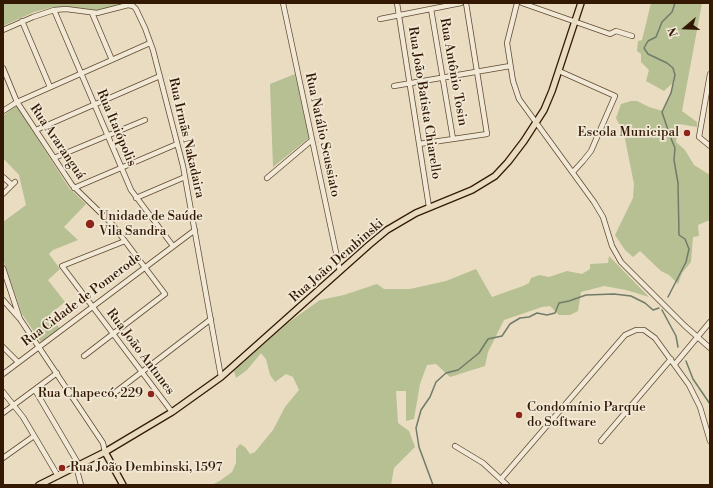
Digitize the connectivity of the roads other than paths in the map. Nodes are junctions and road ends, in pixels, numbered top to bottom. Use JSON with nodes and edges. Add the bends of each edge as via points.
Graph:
{"nodes":[{"id":1,"x":282,"y":3,"type":"edge"},
{"id":2,"x":397,"y":3,"type":"edge"},
{"id":3,"x":461,"y":3,"type":"edge"},
{"id":4,"x":466,"y":3,"type":"edge"},
{"id":5,"x":517,"y":3,"type":"edge"},
{"id":6,"x":522,"y":3,"type":"edge"},
{"id":7,"x":582,"y":3,"type":"edge"},
{"id":8,"x":431,"y":9,"type":"junction"},
{"id":9,"x":54,"y":10,"type":"junction"},
{"id":10,"x":92,"y":13,"type":"junction"},
{"id":11,"x":399,"y":15,"type":"junction"},
{"id":12,"x":380,"y":19,"type":"dead end"},
{"id":13,"x":22,"y":22,"type":"junction"},
{"id":14,"x":575,"y":23,"type":"junction"},
{"id":15,"x":3,"y":30,"type":"edge"},
{"id":16,"x":632,"y":36,"type":"dead end"},
{"id":17,"x":150,"y":43,"type":"junction"},
{"id":18,"x":112,"y":60,"type":"junction"},
{"id":19,"x":510,"y":66,"type":"junction"},
{"id":20,"x":3,"y":68,"type":"edge"},
{"id":21,"x":559,"y":71,"type":"junction"},
{"id":22,"x":477,"y":72,"type":"junction"},
{"id":23,"x":81,"y":74,"type":"junction"},
{"id":24,"x":710,"y":74,"type":"edge"},
{"id":25,"x":160,"y":76,"type":"junction"},
{"id":26,"x":443,"y":78,"type":"junction"},
{"id":27,"x":410,"y":83,"type":"junction"},
{"id":28,"x":394,"y":86,"type":"dead end"},
{"id":29,"x":50,"y":87,"type":"junction"},
{"id":30,"x":17,"y":102,"type":"junction"},
{"id":31,"x":94,"y":105,"type":"junction"},
{"id":32,"x":3,"y":111,"type":"edge"},
{"id":33,"x":145,"y":120,"type":"dead end"},
{"id":34,"x":536,"y":124,"type":"junction"},
{"id":35,"x":36,"y":130,"type":"junction"},
{"id":36,"x":108,"y":135,"type":"junction"},
{"id":37,"x":453,"y":139,"type":"junction"},
{"id":38,"x":312,"y":140,"type":"junction"},
{"id":39,"x":177,"y":144,"type":"junction"},
{"id":40,"x":419,"y":144,"type":"junction"},
{"id":41,"x":710,"y":146,"type":"edge"},
{"id":42,"x":54,"y":158,"type":"junction"},
{"id":43,"x":121,"y":167,"type":"junction"},
{"id":44,"x":573,"y":172,"type":"junction"},
{"id":45,"x":3,"y":177,"type":"edge"},
{"id":46,"x":185,"y":177,"type":"junction"},
{"id":47,"x":267,"y":178,"type":"dead end"},
{"id":48,"x":74,"y":188,"type":"junction"},
{"id":49,"x":3,"y":194,"type":"edge"},
{"id":50,"x":136,"y":198,"type":"junction"},
{"id":51,"x":429,"y":207,"type":"junction"},
{"id":52,"x":195,"y":230,"type":"junction"},
{"id":53,"x":125,"y":241,"type":"junction"},
{"id":54,"x":173,"y":246,"type":"junction"},
{"id":55,"x":144,"y":267,"type":"junction"},
{"id":56,"x":3,"y":268,"type":"edge"},
{"id":57,"x":340,"y":271,"type":"junction"},
{"id":58,"x":4,"y":304,"type":"edge"},
{"id":59,"x":92,"y":306,"type":"junction"},
{"id":60,"x":20,"y":319,"type":"junction"},
{"id":61,"x":211,"y":319,"type":"junction"},
{"id":62,"x":710,"y":322,"type":"edge"},
{"id":63,"x":113,"y":334,"type":"junction"},
{"id":64,"x":697,"y":337,"type":"junction"},
{"id":65,"x":39,"y":346,"type":"junction"},
{"id":66,"x":3,"y":347,"type":"edge"},
{"id":67,"x":710,"y":348,"type":"edge"},
{"id":68,"x":84,"y":356,"type":"dead end"},
{"id":69,"x":671,"y":359,"type":"junction"},
{"id":70,"x":18,"y":362,"type":"junction"},
{"id":71,"x":675,"y":364,"type":"junction"},
{"id":72,"x":142,"y":372,"type":"junction"},
{"id":73,"x":57,"y":373,"type":"junction"},
{"id":74,"x":3,"y":374,"type":"edge"},
{"id":75,"x":221,"y":377,"type":"junction"},
{"id":76,"x":35,"y":390,"type":"junction"},
{"id":77,"x":3,"y":392,"type":"edge"},
{"id":78,"x":114,"y":394,"type":"dead end"},
{"id":79,"x":14,"y":405,"type":"junction"},
{"id":80,"x":172,"y":412,"type":"junction"},
{"id":81,"x":3,"y":413,"type":"edge"},
{"id":82,"x":34,"y":436,"type":"junction"},
{"id":83,"x":601,"y":441,"type":"dead end"},
{"id":84,"x":710,"y":442,"type":"edge"},
{"id":85,"x":455,"y":446,"type":"dead end"},
{"id":86,"x":105,"y":452,"type":"junction"},
{"id":87,"x":3,"y":458,"type":"edge"},
{"id":88,"x":78,"y":466,"type":"junction"},
{"id":89,"x":58,"y":476,"type":"junction"},
{"id":90,"x":501,"y":479,"type":"junction"},
{"id":91,"x":39,"y":485,"type":"edge"},
{"id":92,"x":81,"y":485,"type":"edge"},
{"id":93,"x":123,"y":485,"type":"edge"},
{"id":94,"x":507,"y":485,"type":"edge"}],
"edges":[{"from":1,"to":38,"type":"street","name":"Rua Natálio Scussiato"},
{"from":2,"to":11,"type":"street","name":"Rua João Batista Chiarello"},
{"from":3,"to":8,"type":"street"},
{"from":4,"to":22,"type":"street"},
{"from":5,"to":19,"type":"street","via":[[507,43]]},
{"from":6,"to":14,"type":"street"},
{"from":7,"to":14,"type":"main road","name":"Rua João Dembinski"},
{"from":8,"to":11,"type":"street"},
{"from":8,"to":26,"type":"street","name":"Rua Antônio Tosin"},
{"from":9,"to":10,"type":"street"},
{"from":9,"to":13,"type":"street"},
{"from":9,"to":23,"type":"street","name":"Rua Itaiópolis"},
{"from":10,"to":17,"type":"street","name":"Rua Irmãs Nakadaira","via":[[130,5],[136,9]]},
{"from":10,"to":18,"type":"street"},
{"from":11,"to":12,"type":"street"},
{"from":11,"to":27,"type":"street","name":"Rua João Batista Chiarello"},
{"from":13,"to":15,"type":"street"},
{"from":13,"to":29,"type":"street"},
{"from":14,"to":16,"type":"street","via":[[610,34],[616,31]]},
{"from":14,"to":21,"type":"main road","name":"Rua João Dembinski"},
{"from":17,"to":18,"type":"street"},
{"from":17,"to":25,"type":"street","name":"Rua Irmãs Nakadaira"},
{"from":18,"to":23,"type":"street"},
{"from":19,"to":22,"type":"street"},
{"from":19,"to":34,"type":"street","via":[[516,94]]},
{"from":20,"to":30,"type":"street","name":"Rua Araranguá"},
{"from":21,"to":34,"type":"main road","name":"Rua João Dembinski","via":[[550,97]]},
{"from":21,"to":44,"type":"street","via":[[615,96],[591,151]]},
{"from":22,"to":26,"type":"street"},
{"from":22,"to":37,"type":"street","via":[[487,134]]},
{"from":23,"to":29,"type":"street"},
{"from":23,"to":31,"type":"street","name":"Rua Itaiópolis"},
{"from":24,"to":41,"type":"street","via":[[699,137]]},
{"from":25,"to":31,"type":"street"},
{"from":25,"to":39,"type":"street","name":"Rua Irmãs Nakadaira"},
{"from":26,"to":27,"type":"street"},
{"from":26,"to":37,"type":"street","name":"Rua Antônio Tosin"},
{"from":27,"to":28,"type":"street"},
{"from":27,"to":40,"type":"street","name":"Rua João Batista Chiarello"},
{"from":29,"to":30,"type":"street"},
{"from":30,"to":32,"type":"street"},
{"from":30,"to":35,"type":"street","name":"Rua Araranguá"},
{"from":31,"to":35,"type":"street"},
{"from":31,"to":36,"type":"street","name":"Rua Itaiópolis"},
{"from":33,"to":36,"type":"street"},
{"from":34,"to":44,"type":"street"},
{"from":34,"to":51,"type":"main road","name":"Rua João Dembinski","via":[[495,176],[472,190]]},
{"from":35,"to":42,"type":"street","name":"Rua Araranguá"},
{"from":36,"to":42,"type":"street"},
{"from":36,"to":43,"type":"street","name":"Rua Itaiópolis"},
{"from":37,"to":40,"type":"street"},
{"from":38,"to":47,"type":"street"},
{"from":38,"to":57,"type":"street","name":"Rua Natálio Scussiato"},
{"from":39,"to":43,"type":"street"},
{"from":39,"to":46,"type":"street","name":"Rua Irmãs Nakadaira"},
{"from":40,"to":51,"type":"street","name":"Rua João Batista Chiarello"},
{"from":42,"to":48,"type":"street","name":"Rua Araranguá"},
{"from":43,"to":48,"type":"street"},
{"from":43,"to":50,"type":"street","name":"Rua Itaiópolis"},
{"from":44,"to":64,"type":"street","via":[[599,209],[612,246],[621,262]]},
{"from":45,"to":49,"type":"street","via":[[13,184]]},
{"from":46,"to":50,"type":"street"},
{"from":46,"to":52,"type":"street","name":"Rua Irmãs Nakadaira"},
{"from":48,"to":53,"type":"street","name":"Rua Araranguá","via":[[107,219]]},
{"from":50,"to":54,"type":"street","name":"Rua Itaiópolis"},
{"from":51,"to":57,"type":"main road","name":"Rua João Dembinski","via":[[388,230]]},
{"from":52,"to":54,"type":"street","name":"Rua Cidade de Pomerode"},
{"from":52,"to":61,"type":"street","name":"Rua Irmãs Nakadaira"},
{"from":53,"to":55,"type":"street","name":"Rua Araranguá"},
{"from":53,"to":59,"type":"street","name":"Rua João Antunes","via":[[62,266]]},
{"from":54,"to":55,"type":"street","name":"Rua Cidade de Pomerode"},
{"from":55,"to":59,"type":"street","name":"Rua Cidade de Pomerode"},
{"from":55,"to":63,"type":"street","name":"Rua Araranguá","via":[[165,294]]},
{"from":56,"to":60,"type":"street"},
{"from":57,"to":75,"type":"main road","name":"Rua João Dembinski"},
{"from":58,"to":60,"type":"street"},
{"from":59,"to":63,"type":"street","name":"Rua João Antunes"},
{"from":59,"to":65,"type":"street","name":"Rua Cidade de Pomerode"},
{"from":60,"to":65,"type":"street"},
{"from":61,"to":72,"type":"street"},
{"from":61,"to":75,"type":"street","name":"Rua Irmãs Nakadaira"},
{"from":62,"to":64,"type":"street"},
{"from":63,"to":68,"type":"street"},
{"from":63,"to":72,"type":"street","name":"Rua João Antunes"},
{"from":64,"to":67,"type":"street"},
{"from":64,"to":71,"type":"street"},
{"from":65,"to":70,"type":"street","name":"Rua Cidade de Pomerode"},
{"from":65,"to":73,"type":"street"},
{"from":66,"to":70,"type":"street"},
{"from":69,"to":71,"type":"street"},
{"from":69,"to":83,"type":"street"},
{"from":69,"to":90,"type":"street","via":[[659,342],[647,332],[641,329],[624,335]]},
{"from":70,"to":74,"type":"street","name":"Rua Cidade de Pomerode"},
{"from":71,"to":84,"type":"street","via":[[697,399]]},
{"from":72,"to":78,"type":"street"},
{"from":72,"to":80,"type":"street","name":"Rua João Antunes"},
{"from":73,"to":76,"type":"street"},
{"from":73,"to":86,"type":"street","via":[[103,443]]},
{"from":75,"to":80,"type":"main road","name":"Rua João Dembinski"},
{"from":76,"to":79,"type":"street"},
{"from":76,"to":88,"type":"street"},
{"from":77,"to":79,"type":"street"},
{"from":79,"to":81,"type":"street"},
{"from":79,"to":82,"type":"street"},
{"from":80,"to":86,"type":"main road","name":"Rua João Dembinski"},
{"from":82,"to":87,"type":"street"},
{"from":82,"to":89,"type":"street"},
{"from":85,"to":90,"type":"street","via":[[476,458]]},
{"from":86,"to":88,"type":"main road","name":"Rua João Dembinski"},
{"from":86,"to":93,"type":"main road"},
{"from":88,"to":89,"type":"main road","name":"Rua João Dembinski"},
{"from":88,"to":92,"type":"street"},
{"from":89,"to":91,"type":"main road","name":"Rua João Dembinski"},
{"from":90,"to":94,"type":"street"}]}
